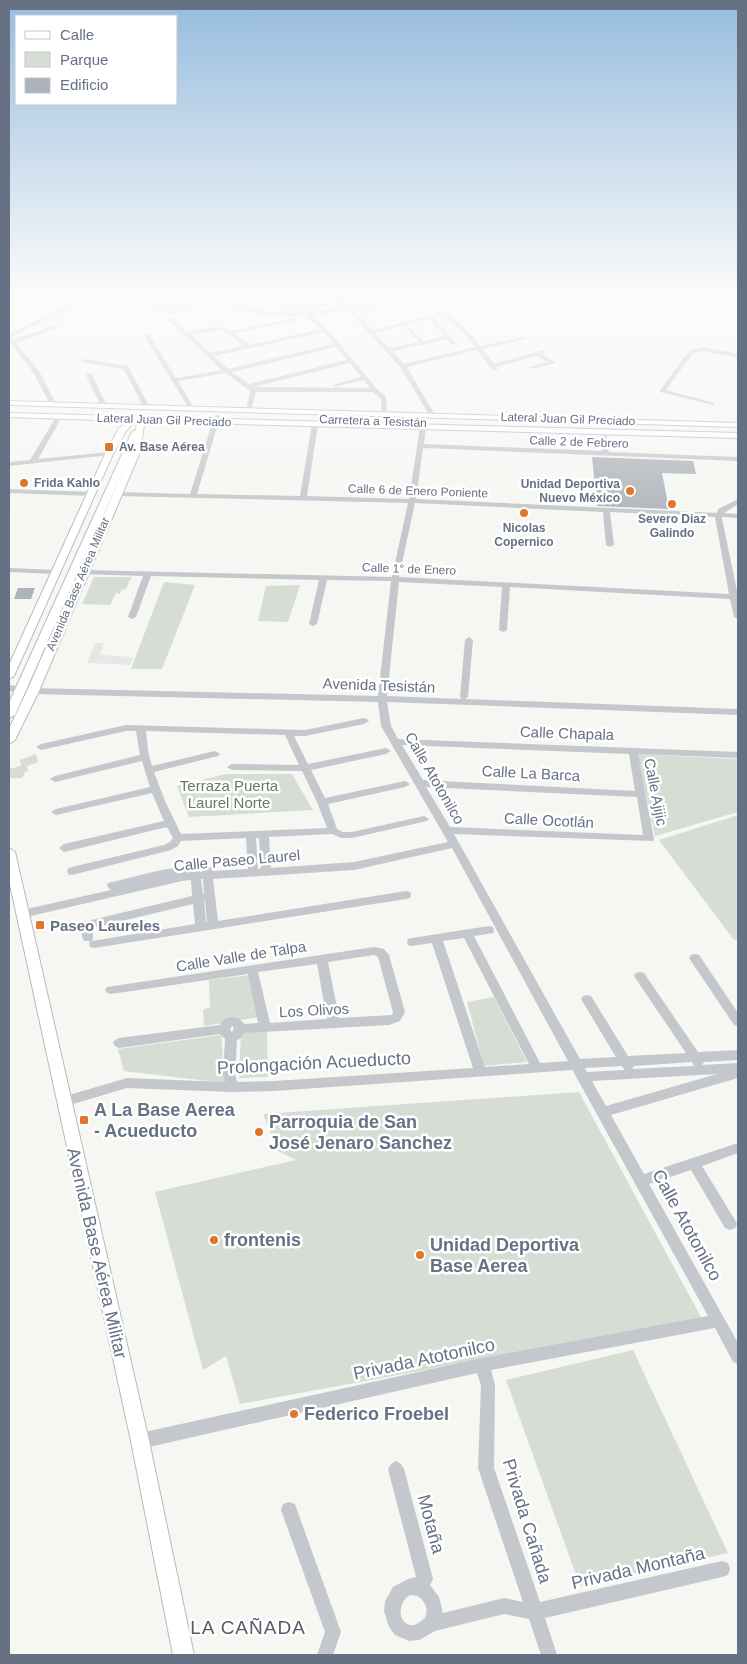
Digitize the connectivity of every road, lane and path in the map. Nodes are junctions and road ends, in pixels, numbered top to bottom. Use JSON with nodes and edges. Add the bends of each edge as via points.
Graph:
{"nodes":[{"id":1,"x":36,"y":371,"type":"edge"},
{"id":2,"x":127,"y":371,"type":"edge"},
{"id":3,"x":168,"y":371,"type":"edge"},
{"id":4,"x":227,"y":371,"type":"joint"},
{"id":5,"x":293,"y":371,"type":"edge"},
{"id":6,"x":310,"y":371,"type":"edge"},
{"id":7,"x":360,"y":371,"type":"edge"},
{"id":8,"x":406,"y":371,"type":"edge"},
{"id":9,"x":677,"y":371,"type":"edge"},
{"id":10,"x":296,"y":374,"type":"junction"},
{"id":11,"x":89,"y":375,"type":"dead end"},
{"id":12,"x":366,"y":378,"type":"junction"},
{"id":13,"x":173,"y":380,"type":"junction"},
{"id":14,"x":250,"y":388,"type":"junction"},
{"id":15,"x":322,"y":389,"type":"junction"},
{"id":16,"x":374,"y":390,"type":"junction"},
{"id":17,"x":9,"y":403,"type":"edge"},
{"id":18,"x":53,"y":404,"type":"junction"},
{"id":19,"x":712,"y":404,"type":"dead end"},
{"id":20,"x":104,"y":406,"type":"junction"},
{"id":21,"x":191,"y":408,"type":"junction"},
{"id":22,"x":9,"y":409,"type":"edge"},
{"id":23,"x":248,"y":410,"type":"junction"},
{"id":24,"x":385,"y":414,"type":"junction"},
{"id":25,"x":9,"y":415,"type":"edge"},
{"id":26,"x":138,"y":415,"type":"junction"},
{"id":27,"x":432,"y":415,"type":"junction"},
{"id":28,"x":58,"y":417,"type":"junction"},
{"id":29,"x":217,"y":419,"type":"junction"},
{"id":30,"x":315,"y":424,"type":"junction"},
{"id":31,"x":484,"y":426,"type":"junction"},
{"id":32,"x":738,"y":426,"type":"edge"},
{"id":33,"x":423,"y":427,"type":"junction"},
{"id":34,"x":603,"y":432,"type":"junction"},
{"id":35,"x":738,"y":434,"type":"edge"},
{"id":36,"x":420,"y":446,"type":"junction"},
{"id":37,"x":109,"y":454,"type":"junction"},
{"id":38,"x":606,"y":454,"type":"junction"},
{"id":39,"x":738,"y":459,"type":"edge"},
{"id":40,"x":33,"y":462,"type":"junction"},
{"id":41,"x":9,"y":464,"type":"edge"},
{"id":42,"x":9,"y":491,"type":"edge"},
{"id":43,"x":93,"y":494,"type":"junction"},
{"id":44,"x":118,"y":494,"type":"junction"},
{"id":45,"x":193,"y":496,"type":"junction"},
{"id":46,"x":303,"y":498,"type":"junction"},
{"id":47,"x":412,"y":501,"type":"junction"},
{"id":48,"x":738,"y":501,"type":"edge"},
{"id":49,"x":606,"y":510,"type":"junction"},
{"id":50,"x":718,"y":515,"type":"junction"},
{"id":51,"x":738,"y":516,"type":"edge"},
{"id":52,"x":610,"y":545,"type":"dead end"},
{"id":53,"x":9,"y":570,"type":"edge"},
{"id":54,"x":57,"y":572,"type":"junction"},
{"id":55,"x":82,"y":572,"type":"junction"},
{"id":56,"x":148,"y":574,"type":"junction"},
{"id":57,"x":323,"y":578,"type":"junction"},
{"id":58,"x":395,"y":579,"type":"junction"},
{"id":59,"x":506,"y":585,"type":"junction"},
{"id":60,"x":736,"y":597,"type":"edge"},
{"id":61,"x":132,"y":617,"type":"dead end"},
{"id":62,"x":738,"y":617,"type":"edge"},
{"id":63,"x":313,"y":624,"type":"dead end"},
{"id":64,"x":503,"y":630,"type":"dead end"},
{"id":65,"x":469,"y":640,"type":"dead end"},
{"id":66,"x":9,"y":676,"type":"edge"},
{"id":67,"x":14,"y":689,"type":"edge"},
{"id":68,"x":33,"y":689,"type":"junction"},
{"id":69,"x":382,"y":697,"type":"junction"},
{"id":70,"x":464,"y":697,"type":"junction"},
{"id":71,"x":738,"y":707,"type":"edge"},
{"id":72,"x":738,"y":712,"type":"edge"},
{"id":73,"x":9,"y":715,"type":"edge"},
{"id":74,"x":364,"y":721,"type":"dead end"},
{"id":75,"x":141,"y":729,"type":"junction"},
{"id":76,"x":288,"y":732,"type":"junction"},
{"id":77,"x":9,"y":740,"type":"edge"},
{"id":78,"x":395,"y":742,"type":"junction"},
{"id":79,"x":41,"y":747,"type":"dead end"},
{"id":80,"x":386,"y":751,"type":"dead end"},
{"id":81,"x":633,"y":751,"type":"junction"},
{"id":82,"x":216,"y":754,"type":"dead end"},
{"id":83,"x":738,"y":755,"type":"edge"},
{"id":84,"x":145,"y":757,"type":"junction"},
{"id":85,"x":232,"y":767,"type":"dead end"},
{"id":86,"x":305,"y":768,"type":"junction"},
{"id":87,"x":149,"y":770,"type":"junction"},
{"id":88,"x":56,"y":779,"type":"dead end"},
{"id":89,"x":418,"y":783,"type":"junction"},
{"id":90,"x":405,"y":784,"type":"dead end"},
{"id":91,"x":157,"y":789,"type":"junction"},
{"id":92,"x":642,"y":794,"type":"junction"},
{"id":93,"x":322,"y":802,"type":"junction"},
{"id":94,"x":56,"y":812,"type":"dead end"},
{"id":95,"x":424,"y":819,"type":"dead end"},
{"id":96,"x":170,"y":823,"type":"junction"},
{"id":97,"x":333,"y":830,"type":"junction"},
{"id":98,"x":264,"y":834,"type":"junction"},
{"id":99,"x":252,"y":835,"type":"junction"},
{"id":100,"x":451,"y":837,"type":"junction"},
{"id":101,"x":178,"y":838,"type":"junction"},
{"id":102,"x":649,"y":839,"type":"joint"},
{"id":103,"x":64,"y":848,"type":"dead end"},
{"id":104,"x":9,"y":852,"type":"edge"},
{"id":105,"x":266,"y":869,"type":"junction"},
{"id":106,"x":253,"y":870,"type":"junction"},
{"id":107,"x":72,"y":871,"type":"dead end"},
{"id":108,"x":208,"y":872,"type":"junction"},
{"id":109,"x":196,"y":873,"type":"junction"},
{"id":110,"x":406,"y":895,"type":"dead end"},
{"id":111,"x":210,"y":896,"type":"junction"},
{"id":112,"x":198,"y":897,"type":"junction"},
{"id":113,"x":22,"y":911,"type":"junction"},
{"id":114,"x":213,"y":926,"type":"junction"},
{"id":115,"x":201,"y":927,"type":"junction"},
{"id":116,"x":489,"y":930,"type":"dead end"},
{"id":117,"x":467,"y":933,"type":"junction"},
{"id":118,"x":436,"y":938,"type":"junction"},
{"id":119,"x":412,"y":942,"type":"dead end"},
{"id":120,"x":695,"y":958,"type":"dead end"},
{"id":121,"x":322,"y":959,"type":"junction"},
{"id":122,"x":252,"y":970,"type":"junction"},
{"id":123,"x":640,"y":976,"type":"dead end"},
{"id":124,"x":111,"y":990,"type":"dead end"},
{"id":125,"x":587,"y":999,"type":"dead end"},
{"id":126,"x":389,"y":1020,"type":"joint"},
{"id":127,"x":738,"y":1022,"type":"edge"},
{"id":128,"x":334,"y":1024,"type":"junction"},
{"id":129,"x":265,"y":1027,"type":"junction"},
{"id":130,"x":232,"y":1031,"type":"junction"},
{"id":131,"x":119,"y":1043,"type":"dead end"},
{"id":132,"x":738,"y":1055,"type":"edge"},
{"id":133,"x":695,"y":1058,"type":"junction"},
{"id":134,"x":626,"y":1062,"type":"junction"},
{"id":135,"x":573,"y":1065,"type":"junction"},
{"id":136,"x":537,"y":1068,"type":"junction"},
{"id":137,"x":738,"y":1068,"type":"edge"},
{"id":138,"x":480,"y":1071,"type":"junction"},
{"id":139,"x":704,"y":1071,"type":"junction"},
{"id":140,"x":738,"y":1073,"type":"edge"},
{"id":141,"x":634,"y":1074,"type":"junction"},
{"id":142,"x":584,"y":1077,"type":"junction"},
{"id":143,"x":232,"y":1087,"type":"junction"},
{"id":144,"x":63,"y":1102,"type":"junction"},
{"id":145,"x":602,"y":1112,"type":"junction"},
{"id":146,"x":738,"y":1148,"type":"edge"},
{"id":147,"x":694,"y":1163,"type":"junction"},
{"id":148,"x":641,"y":1181,"type":"junction"},
{"id":149,"x":730,"y":1224,"type":"dead end"},
{"id":150,"x":718,"y":1321,"type":"junction"},
{"id":151,"x":738,"y":1357,"type":"edge"},
{"id":152,"x":482,"y":1365,"type":"junction"},
{"id":153,"x":140,"y":1441,"type":"junction"},
{"id":154,"x":396,"y":1469,"type":"dead end"},
{"id":155,"x":289,"y":1510,"type":"dead end"},
{"id":156,"x":722,"y":1569,"type":"dead end"},
{"id":157,"x":419,"y":1587,"type":"junction"},
{"id":158,"x":534,"y":1612,"type":"junction"},
{"id":159,"x":431,"y":1624,"type":"junction"},
{"id":160,"x":184,"y":1655,"type":"edge"},
{"id":161,"x":325,"y":1655,"type":"edge"},
{"id":162,"x":549,"y":1655,"type":"edge"}],
"edges":[{"from":1,"to":18,"type":"street"},
{"from":2,"to":26,"type":"street"},
{"from":3,"to":13,"type":"street"},
{"from":4,"to":13,"type":"street"},
{"from":4,"to":14,"type":"street"},
{"from":5,"to":10,"type":"street"},
{"from":6,"to":10,"type":"street"},
{"from":7,"to":12,"type":"street"},
{"from":8,"to":27,"type":"street"},
{"from":9,"to":19,"type":"street","via":[[662,391]]},
{"from":10,"to":14,"type":"street"},
{"from":11,"to":20,"type":"street"},
{"from":12,"to":15,"type":"street"},
{"from":12,"to":16,"type":"street"},
{"from":13,"to":21,"type":"street"},
{"from":14,"to":15,"type":"street"},
{"from":14,"to":23,"type":"street"},
{"from":15,"to":16,"type":"street"},
{"from":16,"to":24,"type":"street","via":[[384,398]]},
{"from":17,"to":18,"type":"main road","name":"Lateral Juan Gil Preciado"},
{"from":18,"to":20,"type":"main road","name":"Lateral Juan Gil Preciado"},
{"from":20,"to":26,"type":"main road","name":"Lateral Juan Gil Preciado"},
{"from":21,"to":23,"type":"main road","name":"Lateral Juan Gil Preciado"},
{"from":21,"to":26,"type":"main road","name":"Lateral Juan Gil Preciado"},
{"from":22,"to":26,"type":"main road","name":"Carretera a Tesistán"},
{"from":23,"to":24,"type":"main road","name":"Lateral Juan Gil Preciado"},
{"from":24,"to":27,"type":"main road","name":"Lateral Juan Gil Preciado"},
{"from":25,"to":28,"type":"main road","name":"Lateral Juan Gil Preciado"},
{"from":26,"to":28,"type":"main road","name":"Lateral Juan Gil Preciado"},
{"from":26,"to":29,"type":"main road","name":"Lateral Juan Gil Preciado"},
{"from":26,"to":32,"type":"main road","name":"Carretera a Tesistán"},
{"from":26,"to":37,"type":"main road","name":"Avenida Base Aérea Militar","via":[[122,430]]},
{"from":26,"to":44,"type":"main road","name":"Avenida Base Aérea Militar","via":[[140,434],[136,452]]},
{"from":26,"to":67,"type":"main road","name":"Avenida Base Aérea Militar","via":[[128,446]]},
{"from":27,"to":32,"type":"main road","name":"Lateral Juan Gil Preciado"},
{"from":28,"to":40,"type":"street"},
{"from":29,"to":30,"type":"main road","name":"Lateral Juan Gil Preciado"},
{"from":29,"to":31,"type":"main road","name":"Carretera a Tesistán"},
{"from":29,"to":45,"type":"street"},
{"from":30,"to":33,"type":"main road","name":"Lateral Juan Gil Preciado"},
{"from":30,"to":46,"type":"street"},
{"from":31,"to":33,"type":"main road","name":"Lateral Juan Gil Preciado"},
{"from":31,"to":34,"type":"main road","name":"Lateral Juan Gil Preciado"},
{"from":31,"to":35,"type":"main road","name":"Carretera a Tesistán"},
{"from":33,"to":36,"type":"street","name":"Calle Atotonilco"},
{"from":34,"to":35,"type":"main road","name":"Lateral Juan Gil Preciado"},
{"from":34,"to":38,"type":"street"},
{"from":36,"to":38,"type":"street","name":"Calle 2 de Febrero"},
{"from":36,"to":47,"type":"street","name":"Calle Atotonilco"},
{"from":37,"to":40,"type":"street"},
{"from":37,"to":43,"type":"main road","name":"Avenida Base Aérea Militar"},
{"from":38,"to":39,"type":"street","name":"Calle 2 de Febrero"},
{"from":40,"to":41,"type":"street"},
{"from":42,"to":43,"type":"street"},
{"from":43,"to":54,"type":"main road","name":"Avenida Base Aérea Militar"},
{"from":44,"to":45,"type":"street","name":"Calle 6 de Enero Poniente"},
{"from":44,"to":55,"type":"main road","name":"Avenida Base Aérea Militar"},
{"from":45,"to":46,"type":"street","name":"Calle 6 de Enero Poniente"},
{"from":46,"to":47,"type":"street","name":"Calle 6 de Enero Poniente"},
{"from":47,"to":49,"type":"street","name":"Calle 6 de Enero Poniente"},
{"from":47,"to":58,"type":"street","name":"Calle Atotonilco"},
{"from":48,"to":50,"type":"street"},
{"from":49,"to":50,"type":"street","name":"Calle 6 de Enero Poniente"},
{"from":49,"to":52,"type":"street"},
{"from":50,"to":51,"type":"street","name":"Calle 6 de Enero Poniente"},
{"from":50,"to":60,"type":"street"},
{"from":53,"to":54,"type":"street"},
{"from":54,"to":66,"type":"main road","name":"Avenida Base Aérea Militar"},
{"from":55,"to":56,"type":"street","name":"Calle 1° de Enero"},
{"from":55,"to":68,"type":"main road","name":"Avenida Base Aérea Militar"},
{"from":56,"to":57,"type":"street","name":"Calle 1° de Enero"},
{"from":56,"to":61,"type":"street"},
{"from":57,"to":58,"type":"street","name":"Calle 1° de Enero"},
{"from":57,"to":63,"type":"street"},
{"from":58,"to":59,"type":"street","name":"Calle 1° de Enero"},
{"from":58,"to":69,"type":"street","name":"Calle Atotonilco"},
{"from":59,"to":60,"type":"street","name":"Calle 1° de Enero"},
{"from":59,"to":64,"type":"street"},
{"from":60,"to":62,"type":"street"},
{"from":65,"to":70,"type":"street"},
{"from":67,"to":68,"type":"street","name":"Avenida Tesistán"},
{"from":67,"to":73,"type":"main road","name":"Avenida Base Aérea Militar"},
{"from":68,"to":69,"type":"street","name":"Avenida Tesistán"},
{"from":68,"to":77,"type":"main road","name":"Avenida Base Aérea Militar"},
{"from":69,"to":70,"type":"street","name":"Avenida Tesistán"},
{"from":69,"to":72,"type":"street","name":"Avenida Tesistán"},
{"from":69,"to":78,"type":"street","name":"Calle Atotonilco","via":[[384,721]]},
{"from":70,"to":71,"type":"street","name":"Avenida Tesistán"},
{"from":74,"to":76,"type":"street","via":[[306,733]]},
{"from":75,"to":76,"type":"street"},
{"from":75,"to":79,"type":"street","via":[[126,728]]},
{"from":75,"to":84,"type":"street"},
{"from":76,"to":86,"type":"street"},
{"from":78,"to":81,"type":"street","name":"Calle Chapala"},
{"from":78,"to":89,"type":"street","name":"Calle Atotonilco"},
{"from":80,"to":86,"type":"street"},
{"from":81,"to":83,"type":"street","name":"Calle Chapala"},
{"from":81,"to":92,"type":"street","name":"Calle Ajijic"},
{"from":82,"to":87,"type":"street"},
{"from":84,"to":87,"type":"street"},
{"from":84,"to":88,"type":"street"},
{"from":85,"to":86,"type":"street"},
{"from":86,"to":93,"type":"street"},
{"from":87,"to":91,"type":"street"},
{"from":89,"to":92,"type":"street","name":"Calle La Barca"},
{"from":89,"to":100,"type":"street","name":"Calle Atotonilco"},
{"from":90,"to":93,"type":"street"},
{"from":91,"to":94,"type":"street"},
{"from":91,"to":96,"type":"street"},
{"from":92,"to":102,"type":"street","name":"Calle Ajijic"},
{"from":93,"to":97,"type":"street"},
{"from":95,"to":97,"type":"street","via":[[352,835],[341,835]]},
{"from":96,"to":101,"type":"street"},
{"from":96,"to":103,"type":"street"},
{"from":97,"to":98,"type":"street"},
{"from":98,"to":99,"type":"street"},
{"from":98,"to":105,"type":"street"},
{"from":99,"to":101,"type":"street"},
{"from":99,"to":106,"type":"street"},
{"from":100,"to":102,"type":"street","name":"Calle Ocotlán"},
{"from":100,"to":105,"type":"street","name":"Calle Paseo Laurel","via":[[354,866]]},
{"from":100,"to":135,"type":"street","name":"Calle Atotonilco"},
{"from":101,"to":107,"type":"street","via":[[167,848]]},
{"from":104,"to":113,"type":"main road","name":"Avenida Base Aérea Militar"},
{"from":105,"to":106,"type":"street","name":"Calle Paseo Laurel"},
{"from":106,"to":108,"type":"street","name":"Calle Paseo Laurel"},
{"from":108,"to":109,"type":"street","name":"Calle Paseo Laurel"},
{"from":108,"to":111,"type":"street"},
{"from":109,"to":112,"type":"street"},
{"from":109,"to":113,"type":"street","name":"Calle Paseo Laurel"},
{"from":110,"to":114,"type":"street"},
{"from":111,"to":112,"type":"street"},
{"from":111,"to":114,"type":"street"},
{"from":112,"to":115,"type":"street"},
{"from":112,"to":115,"type":"street","via":[[87,925],[91,941]]},
{"from":113,"to":144,"type":"main road","name":"Avenida Base Aérea Militar"},
{"from":114,"to":115,"type":"street"},
{"from":116,"to":117,"type":"street"},
{"from":117,"to":118,"type":"street"},
{"from":117,"to":136,"type":"street"},
{"from":118,"to":119,"type":"street"},
{"from":118,"to":138,"type":"street"},
{"from":120,"to":127,"type":"street"},
{"from":121,"to":122,"type":"street","name":"Calle Valle de Talpa"},
{"from":121,"to":126,"type":"street","name":"Calle Valle de Talpa","via":[[380,952],[399,1012],[396,1018]]},
{"from":121,"to":128,"type":"street"},
{"from":122,"to":124,"type":"street","name":"Calle Valle de Talpa"},
{"from":122,"to":129,"type":"street"},
{"from":123,"to":133,"type":"street"},
{"from":125,"to":134,"type":"street"},
{"from":126,"to":128,"type":"street","name":"Los Olivos"},
{"from":128,"to":129,"type":"street","name":"Los Olivos"},
{"from":129,"to":130,"type":"street","name":"Los Olivos"},
{"from":130,"to":131,"type":"street","name":"Los Olivos"},
{"from":130,"to":143,"type":"street","via":[[229,1074]]},
{"from":132,"to":133,"type":"street","name":"Prolongación Acueducto"},
{"from":133,"to":134,"type":"street","name":"Prolongación Acueducto"},
{"from":133,"to":139,"type":"street"},
{"from":134,"to":135,"type":"street","name":"Prolongación Acueducto"},
{"from":134,"to":141,"type":"street"},
{"from":135,"to":136,"type":"street","name":"Prolongación Acueducto"},
{"from":135,"to":142,"type":"street","name":"Calle Atotonilco"},
{"from":136,"to":138,"type":"street","name":"Prolongación Acueducto"},
{"from":137,"to":139,"type":"street"},
{"from":138,"to":143,"type":"street","name":"Prolongación Acueducto"},
{"from":139,"to":141,"type":"street"},
{"from":140,"to":145,"type":"street"},
{"from":141,"to":142,"type":"street"},
{"from":142,"to":145,"type":"street","name":"Calle Atotonilco"},
{"from":143,"to":144,"type":"street","name":"Prolongación Acueducto","via":[[127,1083]]},
{"from":144,"to":153,"type":"main road","name":"Avenida Base Aérea Militar"},
{"from":145,"to":148,"type":"street","name":"Calle Atotonilco"},
{"from":146,"to":147,"type":"street"},
{"from":147,"to":148,"type":"street"},
{"from":147,"to":149,"type":"street"},
{"from":148,"to":150,"type":"street","name":"Calle Atotonilco"},
{"from":150,"to":151,"type":"street","name":"Calle Atotonilco"},
{"from":150,"to":152,"type":"street","name":"Privada Atotonilco"},
{"from":152,"to":153,"type":"street","name":"Privada Atotonilco"},
{"from":152,"to":158,"type":"street","name":"Privada Cañada","via":[[488,1384],[486,1468]]},
{"from":153,"to":160,"type":"main road","name":"Avenida Base Aérea Militar"},
{"from":154,"to":157,"type":"street","name":"Motaña","via":[[425,1579]]},
{"from":155,"to":161,"type":"street","via":[[333,1632]]},
{"from":156,"to":158,"type":"street","name":"Privada Montaña"},
{"from":157,"to":159,"type":"street","via":[[433,1602],[435,1614]]},
{"from":157,"to":159,"type":"street","via":[[409,1587],[400,1592],[392,1612],[403,1631],[423,1632]]},
{"from":158,"to":159,"type":"street","via":[[504,1606]]},
{"from":158,"to":162,"type":"street","name":"Privada Cañada"}]}
